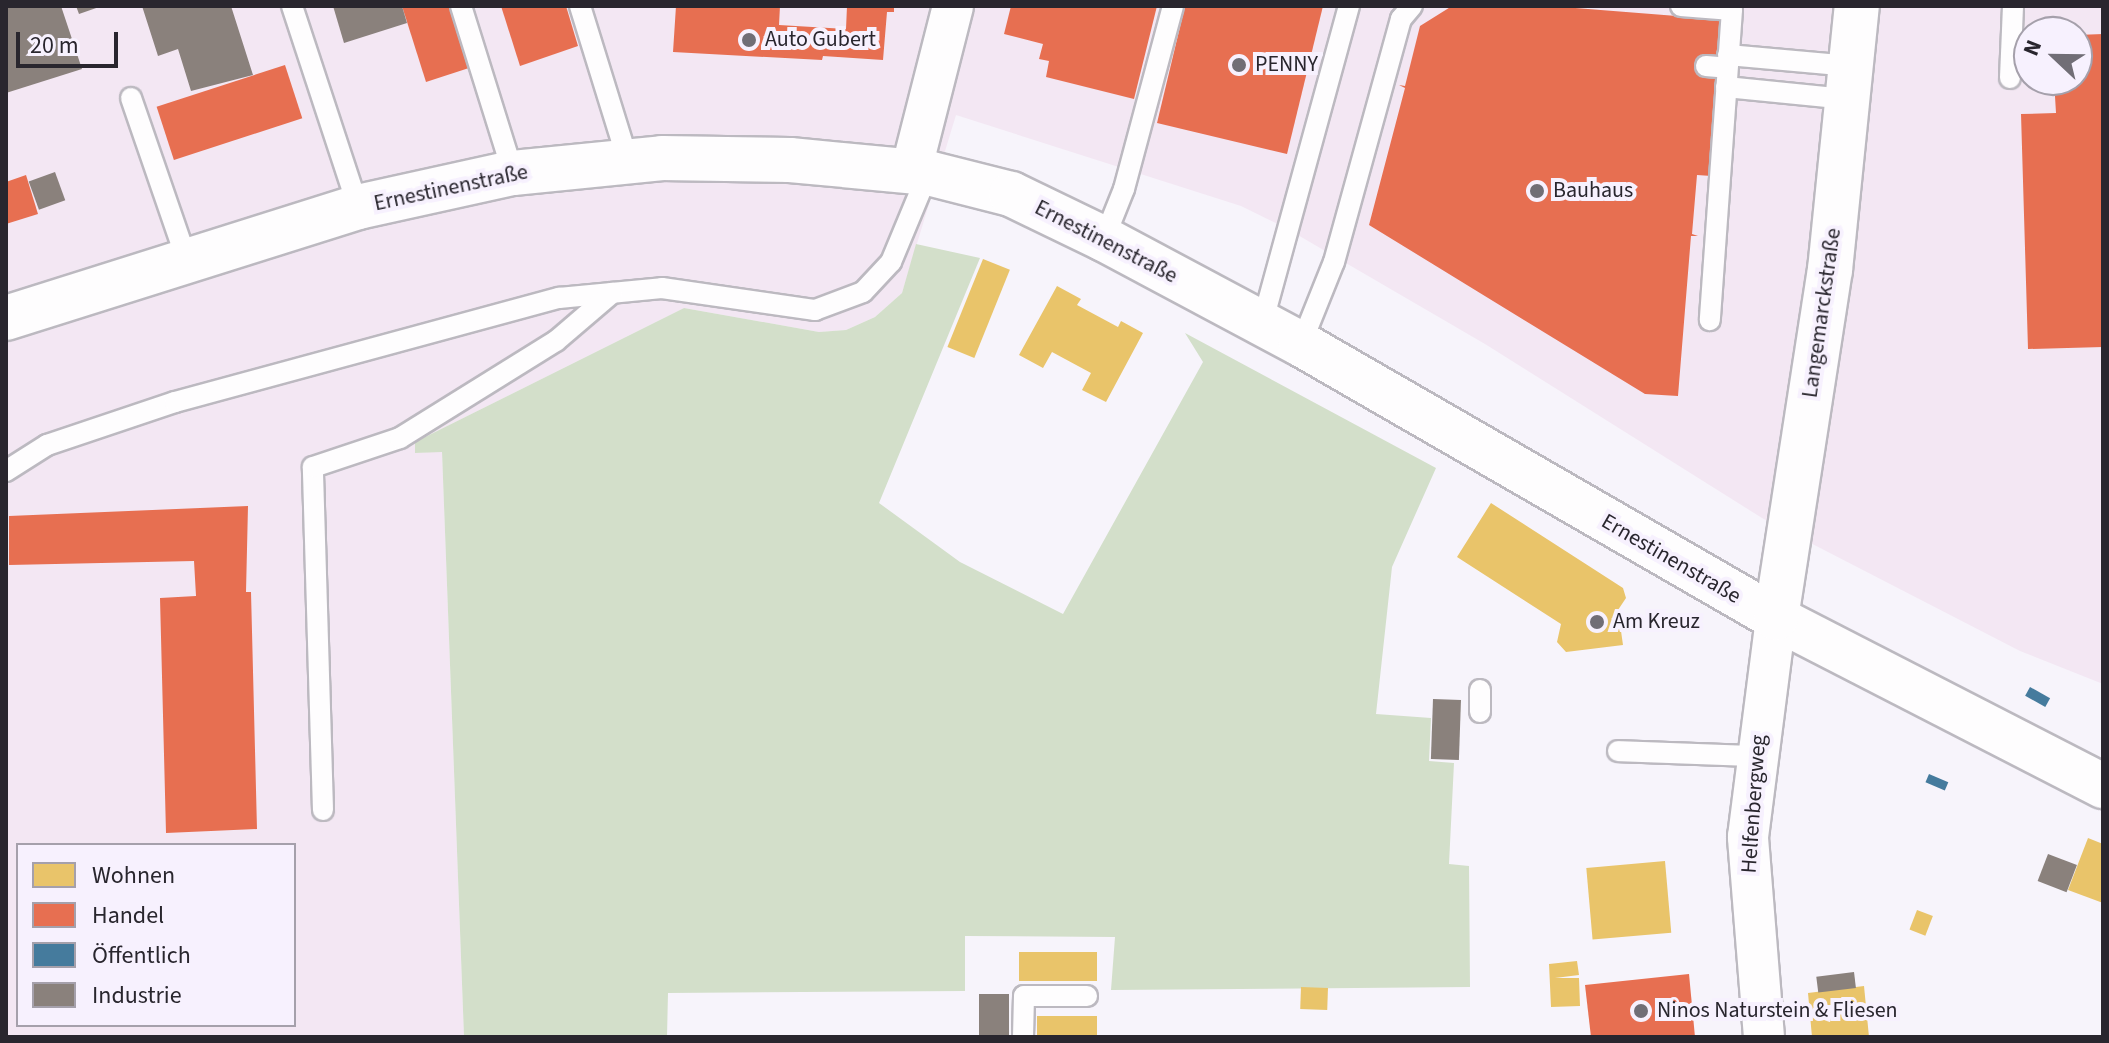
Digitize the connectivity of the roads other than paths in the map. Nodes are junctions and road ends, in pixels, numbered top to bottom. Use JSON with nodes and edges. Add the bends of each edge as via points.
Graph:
{"nodes":[{"id":1,"x":292,"y":6,"type":"edge"},
{"id":2,"x":461,"y":6,"type":"edge"},
{"id":3,"x":580,"y":6,"type":"edge"},
{"id":4,"x":953,"y":6,"type":"edge"},
{"id":5,"x":1173,"y":6,"type":"edge"},
{"id":6,"x":1349,"y":6,"type":"edge"},
{"id":7,"x":1412,"y":6,"type":"edge"},
{"id":8,"x":1681,"y":6,"type":"edge"},
{"id":9,"x":1857,"y":6,"type":"edge"},
{"id":10,"x":2013,"y":6,"type":"edge"},
{"id":11,"x":1719,"y":78,"type":"junction"},
{"id":12,"x":2010,"y":78,"type":"dead end"},
{"id":13,"x":1849,"y":83,"type":"junction"},
{"id":14,"x":131,"y":98,"type":"dead end"},
{"id":15,"x":628,"y":161,"type":"junction"},
{"id":16,"x":920,"y":172,"type":"junction"},
{"id":17,"x":513,"y":173,"type":"junction"},
{"id":18,"x":358,"y":207,"type":"junction"},
{"id":19,"x":1104,"y":239,"type":"junction"},
{"id":20,"x":187,"y":261,"type":"junction"},
{"id":21,"x":612,"y":293,"type":"junction"},
{"id":22,"x":6,"y":318,"type":"edge"},
{"id":23,"x":1710,"y":320,"type":"dead end"},
{"id":24,"x":1262,"y":324,"type":"junction"},
{"id":25,"x":1301,"y":344,"type":"junction"},
{"id":26,"x":6,"y":471,"type":"edge"},
{"id":27,"x":1776,"y":618,"type":"junction"},
{"id":28,"x":1480,"y":690,"type":"dead end"},
{"id":29,"x":1480,"y":712,"type":"dead end"},
{"id":30,"x":1618,"y":751,"type":"dead end"},
{"id":31,"x":1755,"y":756,"type":"junction"},
{"id":32,"x":2103,"y":786,"type":"edge"},
{"id":33,"x":323,"y":810,"type":"dead end"},
{"id":34,"x":1087,"y":996,"type":"dead end"},
{"id":35,"x":1023,"y":1037,"type":"edge"},
{"id":36,"x":1764,"y":1037,"type":"edge"}],
"edges":[{"from":1,"to":18,"type":"lane"},
{"from":2,"to":17,"type":"lane"},
{"from":3,"to":15,"type":"lane"},
{"from":4,"to":16,"type":"street"},
{"from":5,"to":19,"type":"lane","via":[[1124,189]]},
{"from":6,"to":24,"type":"lane"},
{"from":7,"to":25,"type":"lane","via":[[1401,19],[1334,262]]},
{"from":8,"to":11,"type":"lane","via":[[1732,10]]},
{"from":9,"to":13,"type":"main road","name":"Langemarckstraße"},
{"from":10,"to":12,"type":"lane"},
{"from":11,"to":13,"type":"lane"},
{"from":11,"to":13,"type":"lane"},
{"from":11,"to":23,"type":"lane"},
{"from":13,"to":27,"type":"main road","name":"Langemarckstraße","via":[[1830,270]]},
{"from":14,"to":20,"type":"lane"},
{"from":15,"to":16,"type":"main road","name":"Ernestinenstraße","via":[[790,160]]},
{"from":15,"to":17,"type":"main road","name":"Ernestinenstraße"},
{"from":16,"to":19,"type":"main road","name":"Ernestinenstraße","via":[[1011,194]]},
{"from":16,"to":21,"type":"lane","via":[[891,262],[863,292],[815,310],[662,288]]},
{"from":17,"to":18,"type":"main road","name":"Ernestinenstraße"},
{"from":18,"to":20,"type":"main road","name":"Ernestinenstraße"},
{"from":19,"to":24,"type":"main road","name":"Ernestinenstraße"},
{"from":20,"to":22,"type":"main road","name":"Ernestinenstraße"},
{"from":21,"to":26,"type":"lane","via":[[559,298],[278,372],[47,445]]},
{"from":21,"to":33,"type":"lane","via":[[556,341],[400,438],[313,467]]},
{"from":24,"to":25,"type":"main road","name":"Ernestinenstraße"},
{"from":25,"to":27,"type":"main road","name":"Ernestinenstraße"},
{"from":27,"to":31,"type":"street","name":"Helfenbergweg"},
{"from":27,"to":32,"type":"main road","name":"Ernestinenstraße"},
{"from":28,"to":29,"type":"lane"},
{"from":30,"to":31,"type":"lane"},
{"from":31,"to":36,"type":"street","name":"Helfenbergweg","via":[[1749,886]]},
{"from":34,"to":35,"type":"lane","via":[[1024,996]]}]}
